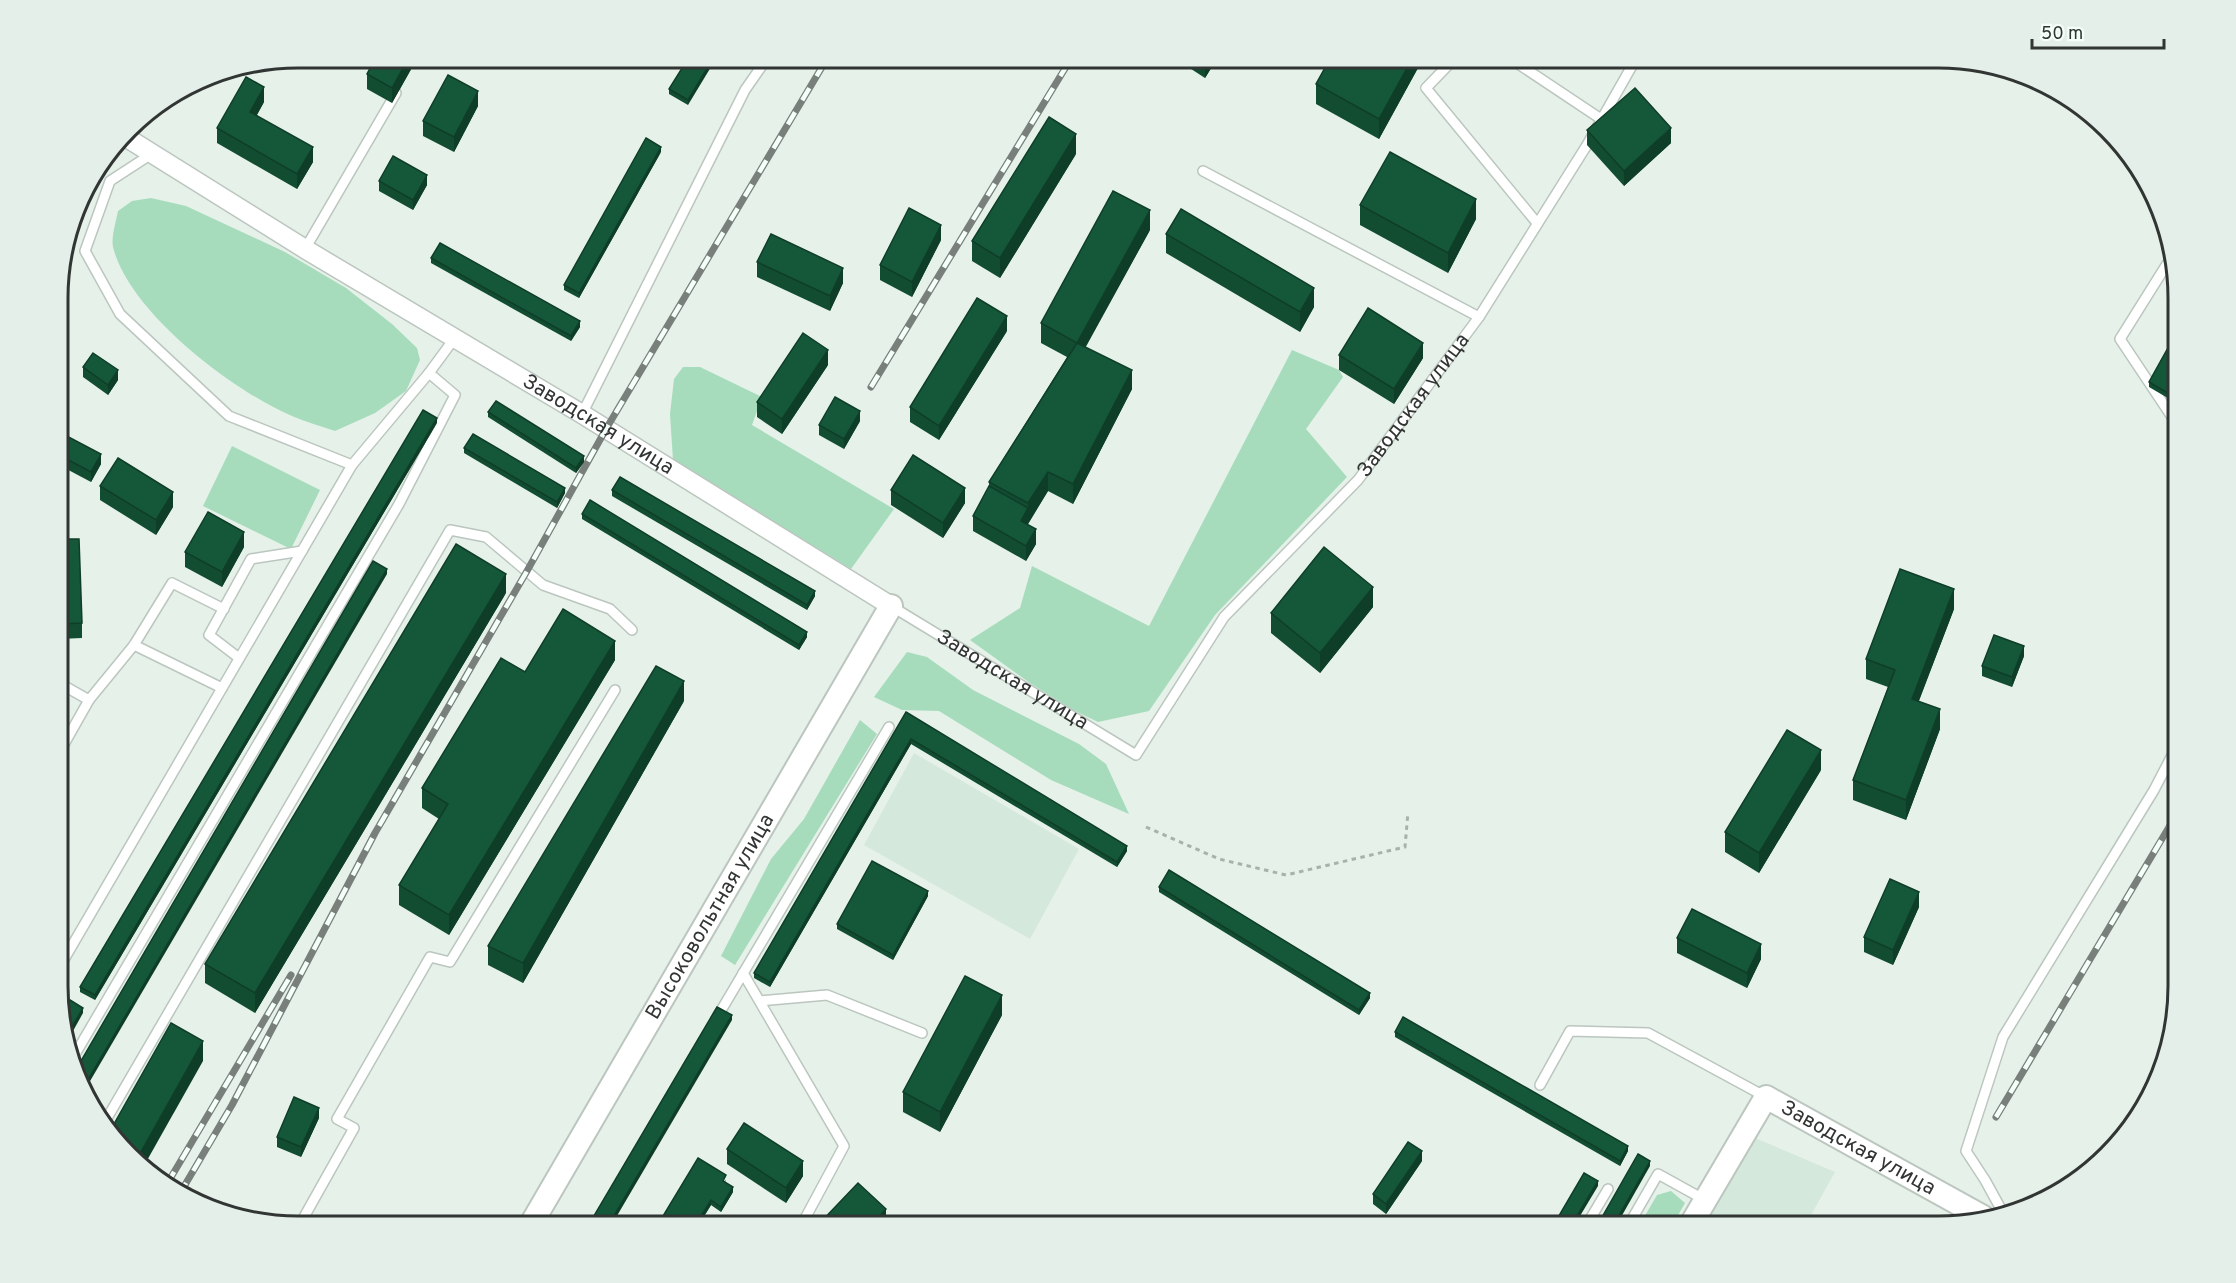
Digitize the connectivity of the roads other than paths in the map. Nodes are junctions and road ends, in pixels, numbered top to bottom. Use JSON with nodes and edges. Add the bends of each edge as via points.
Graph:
{"nodes":[{"id":1,"x":760,"y":68,"type":"edge"},
{"id":2,"x":1445,"y":68,"type":"edge"},
{"id":3,"x":1525,"y":68,"type":"edge"},
{"id":4,"x":1631,"y":68,"type":"edge"},
{"id":5,"x":399,"y":87,"type":"edge"},
{"id":6,"x":1601,"y":118,"type":"junction"},
{"id":7,"x":130,"y":140,"type":"edge"},
{"id":8,"x":153,"y":153,"type":"junction"},
{"id":9,"x":1203,"y":171,"type":"dead end"},
{"id":10,"x":1537,"y":223,"type":"junction"},
{"id":11,"x":305,"y":249,"type":"junction"},
{"id":12,"x":2167,"y":264,"type":"dead end"},
{"id":13,"x":1479,"y":317,"type":"junction"},
{"id":14,"x":454,"y":339,"type":"junction"},
{"id":15,"x":429,"y":373,"type":"junction"},
{"id":16,"x":2168,"y":411,"type":"edge"},
{"id":17,"x":582,"y":414,"type":"junction"},
{"id":18,"x":352,"y":465,"type":"junction"},
{"id":19,"x":302,"y":551,"type":"junction"},
{"id":20,"x":891,"y":606,"type":"junction"},
{"id":21,"x":224,"y":609,"type":"junction"},
{"id":22,"x":632,"y":630,"type":"dead end"},
{"id":23,"x":134,"y":645,"type":"junction"},
{"id":24,"x":240,"y":658,"type":"junction"},
{"id":25,"x":68,"y":688,"type":"edge"},
{"id":26,"x":222,"y":688,"type":"junction"},
{"id":27,"x":615,"y":690,"type":"dead end"},
{"id":28,"x":89,"y":700,"type":"junction"},
{"id":29,"x":889,"y":727,"type":"dead end"},
{"id":30,"x":68,"y":737,"type":"edge"},
{"id":31,"x":2168,"y":763,"type":"edge"},
{"id":32,"x":68,"y":953,"type":"edge"},
{"id":33,"x":743,"y":973,"type":"junction"},
{"id":34,"x":760,"y":1001,"type":"junction"},
{"id":35,"x":713,"y":1023,"type":"edge"},
{"id":36,"x":922,"y":1033,"type":"dead end"},
{"id":37,"x":77,"y":1051,"type":"edge"},
{"id":38,"x":1540,"y":1085,"type":"dead end"},
{"id":39,"x":1766,"y":1097,"type":"junction"},
{"id":40,"x":109,"y":1117,"type":"edge"},
{"id":41,"x":1608,"y":1189,"type":"dead end"},
{"id":42,"x":1706,"y":1200,"type":"junction"},
{"id":43,"x":2000,"y":1207,"type":"edge"},
{"id":44,"x":1975,"y":1213,"type":"edge"},
{"id":45,"x":306,"y":1216,"type":"edge"},
{"id":46,"x":536,"y":1216,"type":"edge"},
{"id":47,"x":806,"y":1216,"type":"edge"},
{"id":48,"x":1592,"y":1216,"type":"edge"},
{"id":49,"x":1634,"y":1216,"type":"edge"},
{"id":50,"x":1696,"y":1216,"type":"edge"}],
"edges":[{"from":1,"to":17,"type":"lane","via":[[745,90]]},
{"from":2,"to":10,"type":"lane","via":[[1426,88]]},
{"from":3,"to":6,"type":"lane"},
{"from":4,"to":6,"type":"lane","name":"Заводская улица"},
{"from":5,"to":11,"type":"lane"},
{"from":6,"to":10,"type":"lane","name":"Заводская улица"},
{"from":7,"to":8,"type":"street","name":"Заводская улица"},
{"from":8,"to":11,"type":"street","name":"Заводская улица"},
{"from":8,"to":18,"type":"lane","via":[[110,181],[85,251],[120,314],[229,416]]},
{"from":9,"to":13,"type":"lane"},
{"from":10,"to":13,"type":"lane","name":"Заводская улица"},
{"from":11,"to":14,"type":"street","name":"Заводская улица"},
{"from":12,"to":16,"type":"lane","via":[[2120,339]]},
{"from":13,"to":20,"type":"lane","name":"Заводская улица","via":[[1358,480],[1224,617],[1136,755]]},
{"from":14,"to":15,"type":"lane"},
{"from":14,"to":17,"type":"street","name":"Заводская улица"},
{"from":15,"to":18,"type":"lane"},
{"from":15,"to":37,"type":"lane","via":[[456,395],[399,504]]},
{"from":17,"to":20,"type":"street","name":"Заводская улица"},
{"from":18,"to":19,"type":"lane"},
{"from":19,"to":21,"type":"lane","via":[[251,559]]},
{"from":19,"to":24,"type":"lane"},
{"from":20,"to":46,"type":"street","name":"Высоковольтная улица"},
{"from":21,"to":23,"type":"lane","via":[[172,583]]},
{"from":21,"to":24,"type":"lane","via":[[209,635]]},
{"from":22,"to":40,"type":"lane","via":[[610,609],[543,585],[486,537],[450,530]]},
{"from":23,"to":26,"type":"lane"},
{"from":23,"to":28,"type":"lane"},
{"from":24,"to":26,"type":"lane"},
{"from":25,"to":28,"type":"lane"},
{"from":26,"to":32,"type":"lane"},
{"from":27,"to":45,"type":"lane","via":[[450,962],[430,957],[337,1119],[354,1128]]},
{"from":28,"to":30,"type":"lane"},
{"from":29,"to":33,"type":"lane"},
{"from":31,"to":43,"type":"lane","via":[[2003,1037],[1966,1151]]},
{"from":33,"to":34,"type":"lane"},
{"from":33,"to":35,"type":"lane"},
{"from":34,"to":36,"type":"lane","via":[[827,995]]},
{"from":34,"to":47,"type":"lane","via":[[844,1146]]},
{"from":38,"to":39,"type":"lane","via":[[1570,1031],[1648,1033]]},
{"from":39,"to":42,"type":"street"},
{"from":39,"to":44,"type":"street","name":"Заводская улица"},
{"from":41,"to":48,"type":"lane"},
{"from":42,"to":49,"type":"lane","via":[[1658,1174]]},
{"from":42,"to":50,"type":"street"}]}
